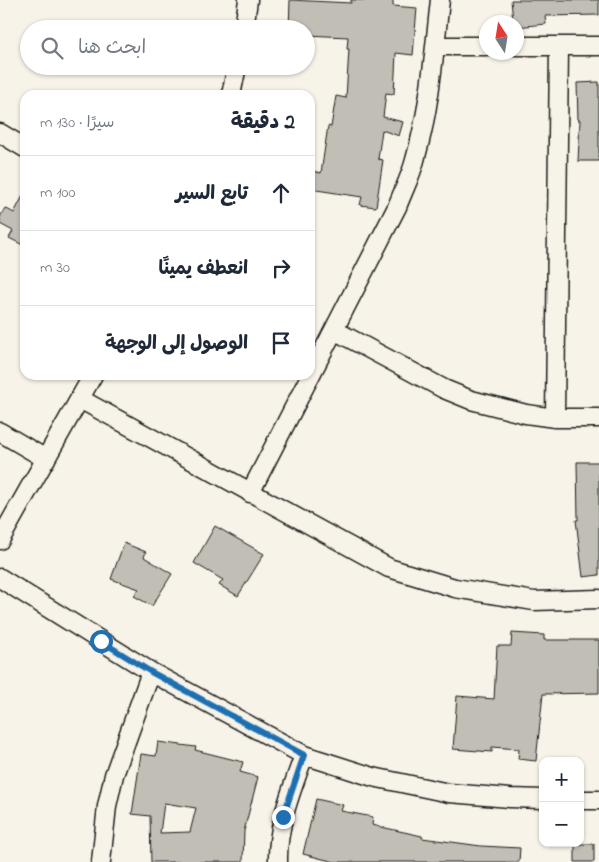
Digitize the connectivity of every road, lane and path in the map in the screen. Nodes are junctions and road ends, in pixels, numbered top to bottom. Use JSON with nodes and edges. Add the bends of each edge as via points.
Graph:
{"nodes":[{"id":1,"x":248,"y":0,"type":"edge"},
{"id":2,"x":440,"y":0,"type":"edge"},
{"id":3,"x":245,"y":20,"type":"edge"},
{"id":4,"x":435,"y":46,"type":"junction"},
{"id":5,"x":479,"y":46,"type":"edge"},
{"id":6,"x":524,"y":46,"type":"edge"},
{"id":7,"x":559,"y":46,"type":"junction"},
{"id":8,"x":599,"y":46,"type":"edge"},
{"id":9,"x":236,"y":75,"type":"edge"},
{"id":10,"x":232,"y":90,"type":"edge"},
{"id":11,"x":0,"y":134,"type":"edge"},
{"id":12,"x":20,"y":145,"type":"edge"},
{"id":13,"x":334,"y":330,"type":"junction"},
{"id":14,"x":315,"y":367,"type":"edge"},
{"id":15,"x":90,"y":380,"type":"edge"},
{"id":16,"x":308,"y":380,"type":"edge"},
{"id":17,"x":80,"y":399,"type":"junction"},
{"id":18,"x":555,"y":418,"type":"junction"},
{"id":19,"x":599,"y":418,"type":"edge"},
{"id":20,"x":0,"y":432,"type":"edge"},
{"id":21,"x":46,"y":459,"type":"junction"},
{"id":22,"x":250,"y":493,"type":"junction"},
{"id":23,"x":0,"y":540,"type":"edge"},
{"id":24,"x":0,"y":578,"type":"edge"},
{"id":25,"x":599,"y":599,"type":"edge"},
{"id":26,"x":151,"y":672,"type":"junction"},
{"id":27,"x":304,"y":755,"type":"junction"},
{"id":28,"x":539,"y":799,"type":"edge"},
{"id":29,"x":584,"y":800,"type":"edge"},
{"id":30,"x":599,"y":800,"type":"edge"},
{"id":31,"x":101,"y":862,"type":"edge"},
{"id":32,"x":278,"y":862,"type":"edge"}],
"edges":[{"from":1,"to":3,"type":"street"},
{"from":2,"to":4,"type":"street"},
{"from":4,"to":5,"type":"street"},
{"from":4,"to":13,"type":"street","via":[[415,162],[397,206]]},
{"from":6,"to":7,"type":"street"},
{"from":7,"to":8,"type":"street"},
{"from":7,"to":18,"type":"street"},
{"from":9,"to":10,"type":"street"},
{"from":11,"to":12,"type":"street"},
{"from":13,"to":14,"type":"street"},
{"from":13,"to":18,"type":"street","via":[[471,400]]},
{"from":15,"to":17,"type":"street"},
{"from":16,"to":22,"type":"street"},
{"from":17,"to":21,"type":"street"},
{"from":17,"to":22,"type":"street"},
{"from":18,"to":19,"type":"street"},
{"from":20,"to":21,"type":"street"},
{"from":21,"to":23,"type":"street"},
{"from":22,"to":25,"type":"street","via":[[389,568],[455,588],[534,601]]},
{"from":24,"to":26,"type":"street"},
{"from":26,"to":27,"type":"street"},
{"from":26,"to":31,"type":"street","via":[[114,774]]},
{"from":27,"to":28,"type":"street","via":[[373,777],[449,793]]},
{"from":27,"to":32,"type":"street","via":[[280,827]]},
{"from":29,"to":30,"type":"street"}]}
